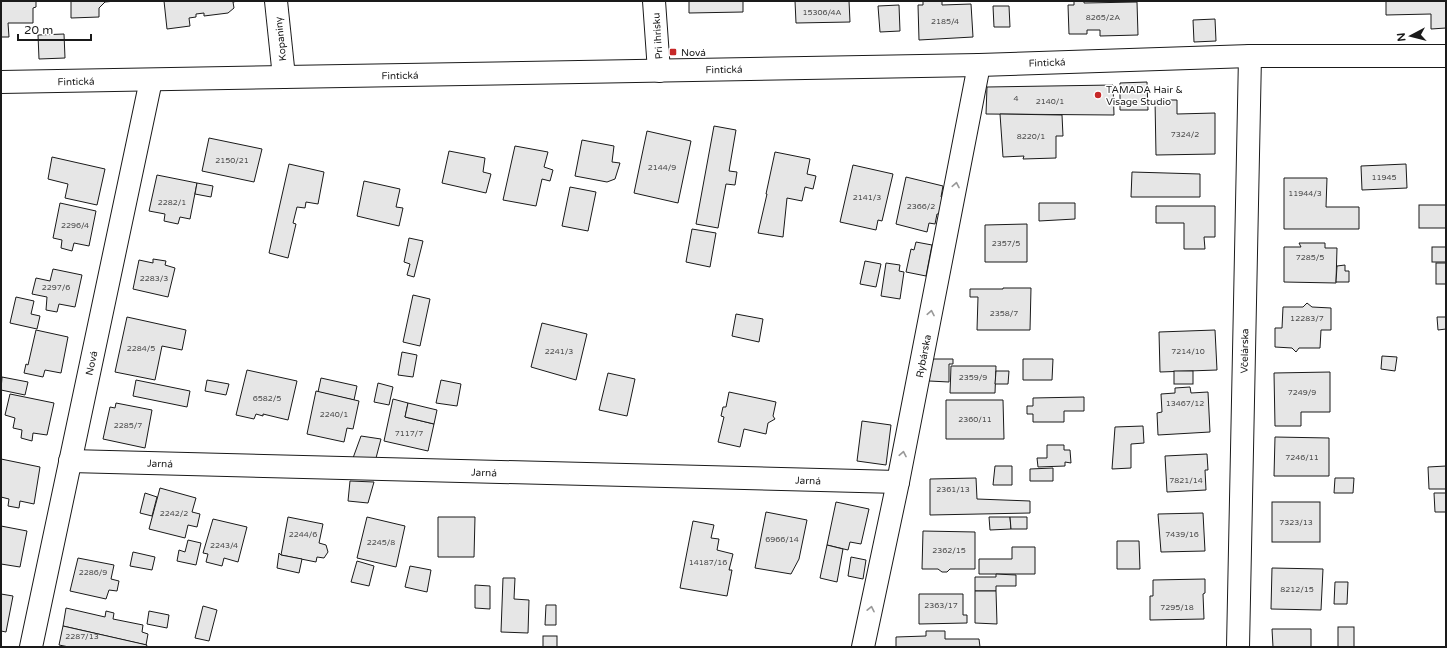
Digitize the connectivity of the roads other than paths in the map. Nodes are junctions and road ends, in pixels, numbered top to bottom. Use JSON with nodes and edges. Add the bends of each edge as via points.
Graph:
{"nodes":[{"id":1,"x":276,"y":1,"type":"edge"},
{"id":2,"x":654,"y":1,"type":"edge"},
{"id":3,"x":1250,"y":56,"type":"junction"},
{"id":4,"x":1446,"y":56,"type":"edge"},
{"id":5,"x":979,"y":65,"type":"junction"},
{"id":6,"x":659,"y":71,"type":"junction"},
{"id":7,"x":284,"y":77,"type":"junction"},
{"id":8,"x":151,"y":80,"type":"junction"},
{"id":9,"x":1,"y":82,"type":"edge"},
{"id":10,"x":70,"y":461,"type":"junction"},
{"id":11,"x":898,"y":482,"type":"junction"},
{"id":12,"x":31,"y":647,"type":"edge"},
{"id":13,"x":863,"y":647,"type":"edge"},
{"id":14,"x":1238,"y":647,"type":"edge"}],
"edges":[{"from":1,"to":7,"type":"street","name":"Kopaniny"},
{"from":2,"to":6,"type":"street","name":"Pri ihrisku"},
{"from":3,"to":4,"type":"street","name":"Fintická"},
{"from":3,"to":5,"type":"street","name":"Fintická"},
{"from":3,"to":14,"type":"street","name":"Včelárska"},
{"from":5,"to":6,"type":"street","name":"Fintická"},
{"from":11,"to":5,"type":"street","name":"Rybárska","one_way":true},
{"from":6,"to":7,"type":"street","name":"Fintická"},
{"from":7,"to":8,"type":"street","name":"Fintická"},
{"from":8,"to":9,"type":"street","name":"Fintická"},
{"from":8,"to":10,"type":"street","name":"Nová"},
{"from":10,"to":11,"type":"street","name":"Jarná"},
{"from":10,"to":12,"type":"street","name":"Nová"},
{"from":13,"to":11,"type":"street","name":"Rybárska","one_way":true}]}
